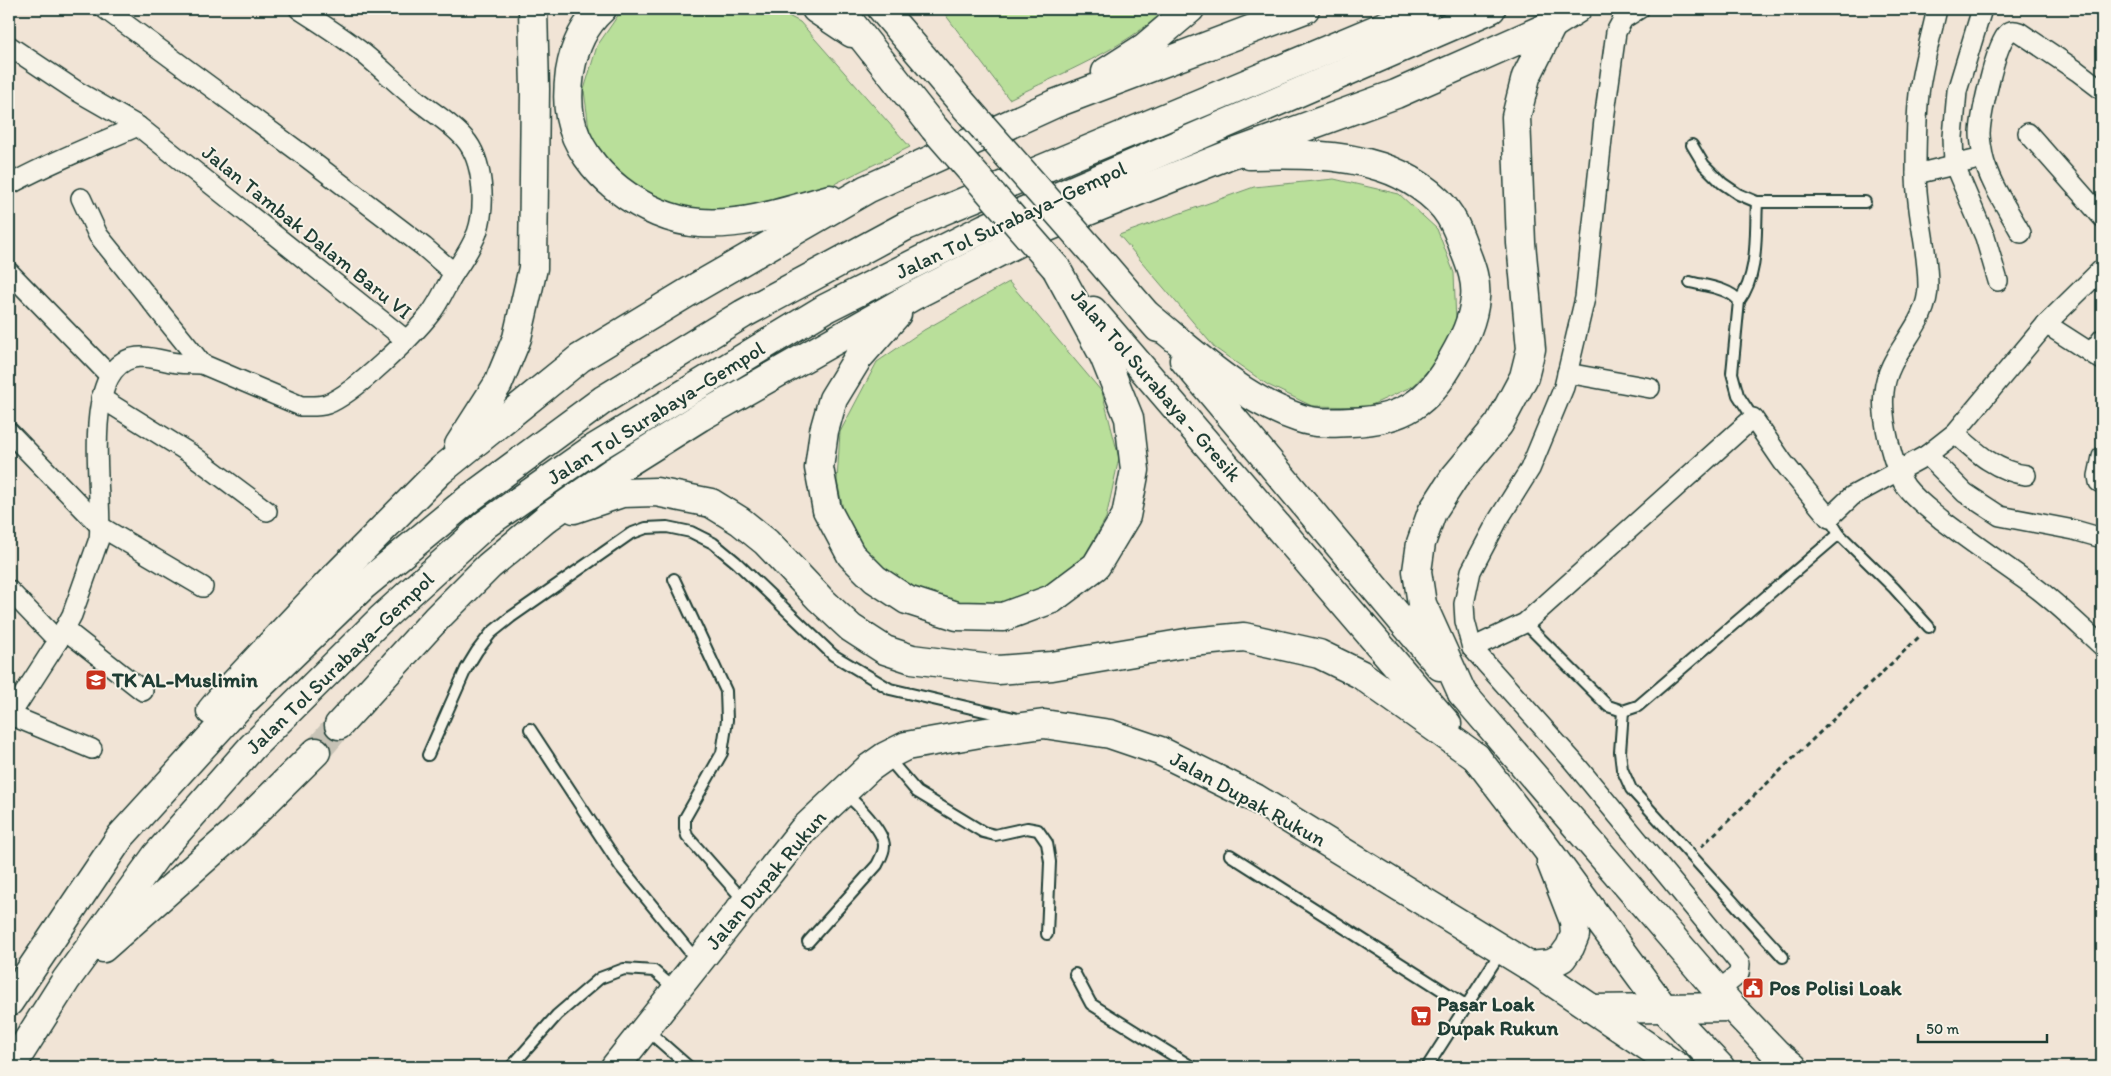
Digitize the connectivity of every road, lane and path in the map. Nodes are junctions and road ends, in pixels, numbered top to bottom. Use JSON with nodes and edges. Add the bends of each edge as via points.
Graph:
{"nodes":[{"id":1,"x":106,"y":9,"type":"edge"},
{"id":2,"x":299,"y":9,"type":"edge"},
{"id":3,"x":533,"y":9,"type":"edge"},
{"id":4,"x":602,"y":9,"type":"edge"},
{"id":5,"x":816,"y":9,"type":"edge"},
{"id":6,"x":840,"y":9,"type":"edge"},
{"id":7,"x":882,"y":9,"type":"edge"},
{"id":8,"x":905,"y":9,"type":"edge"},
{"id":9,"x":1190,"y":9,"type":"edge"},
{"id":10,"x":1304,"y":9,"type":"edge"},
{"id":11,"x":1425,"y":9,"type":"edge"},
{"id":12,"x":1491,"y":9,"type":"edge"},
{"id":13,"x":1577,"y":9,"type":"edge"},
{"id":14,"x":1639,"y":9,"type":"edge"},
{"id":15,"x":1937,"y":9,"type":"edge"},
{"id":16,"x":1982,"y":9,"type":"edge"},
{"id":17,"x":1552,"y":25,"type":"junction"},
{"id":18,"x":868,"y":44,"type":"junction"},
{"id":19,"x":9,"y":46,"type":"edge"},
{"id":20,"x":2102,"y":90,"type":"edge"},
{"id":21,"x":955,"y":95,"type":"junction"},
{"id":22,"x":1054,"y":104,"type":"junction"},
{"id":23,"x":138,"y":126,"type":"junction"},
{"id":24,"x":2028,"y":133,"type":"dead end"},
{"id":25,"x":1692,"y":145,"type":"dead end"},
{"id":26,"x":1226,"y":156,"type":"junction"},
{"id":27,"x":1983,"y":158,"type":"junction"},
{"id":28,"x":1954,"y":164,"type":"junction"},
{"id":29,"x":1916,"y":174,"type":"junction"},
{"id":30,"x":9,"y":185,"type":"edge"},
{"id":31,"x":868,"y":189,"type":"junction"},
{"id":32,"x":81,"y":198,"type":"dead end"},
{"id":33,"x":1757,"y":202,"type":"junction"},
{"id":34,"x":1865,"y":202,"type":"dead end"},
{"id":35,"x":2102,"y":217,"type":"edge"},
{"id":36,"x":2021,"y":233,"type":"dead end"},
{"id":37,"x":1056,"y":268,"type":"junction"},
{"id":38,"x":2102,"y":269,"type":"edge"},
{"id":39,"x":9,"y":272,"type":"edge"},
{"id":40,"x":454,"y":273,"type":"junction"},
{"id":41,"x":1998,"y":281,"type":"dead end"},
{"id":42,"x":1690,"y":282,"type":"dead end"},
{"id":43,"x":913,"y":296,"type":"junction"},
{"id":44,"x":1739,"y":301,"type":"junction"},
{"id":45,"x":1147,"y":315,"type":"junction"},
{"id":46,"x":2046,"y":324,"type":"junction"},
{"id":47,"x":406,"y":340,"type":"junction"},
{"id":48,"x":2099,"y":351,"type":"edge"},
{"id":49,"x":202,"y":364,"type":"junction"},
{"id":50,"x":1568,"y":373,"type":"junction"},
{"id":51,"x":109,"y":375,"type":"junction"},
{"id":52,"x":1650,"y":388,"type":"dead end"},
{"id":53,"x":101,"y":398,"type":"junction"},
{"id":54,"x":1753,"y":418,"type":"junction"},
{"id":55,"x":9,"y":432,"type":"edge"},
{"id":56,"x":1955,"y":434,"type":"junction"},
{"id":57,"x":1927,"y":455,"type":"junction"},
{"id":58,"x":2102,"y":457,"type":"edge"},
{"id":59,"x":1898,"y":470,"type":"junction"},
{"id":60,"x":440,"y":471,"type":"junction"},
{"id":61,"x":2026,"y":475,"type":"dead end"},
{"id":62,"x":2102,"y":483,"type":"edge"},
{"id":63,"x":267,"y":511,"type":"dead end"},
{"id":64,"x":548,"y":517,"type":"junction"},
{"id":65,"x":1829,"y":518,"type":"junction"},
{"id":66,"x":101,"y":528,"type":"junction"},
{"id":67,"x":1839,"y":534,"type":"junction"},
{"id":68,"x":2102,"y":538,"type":"edge"},
{"id":69,"x":674,"y":579,"type":"dead end"},
{"id":70,"x":202,"y":587,"type":"dead end"},
{"id":71,"x":9,"y":590,"type":"edge"},
{"id":72,"x":1525,"y":623,"type":"junction"},
{"id":73,"x":1929,"y":627,"type":"joint"},
{"id":74,"x":61,"y":635,"type":"junction"},
{"id":75,"x":2102,"y":646,"type":"edge"},
{"id":76,"x":1472,"y":648,"type":"junction"},
{"id":77,"x":143,"y":691,"type":"dead end"},
{"id":78,"x":1462,"y":693,"type":"junction"},
{"id":79,"x":1623,"y":711,"type":"junction"},
{"id":80,"x":10,"y":716,"type":"edge"},
{"id":81,"x":1044,"y":724,"type":"junction"},
{"id":82,"x":340,"y":725,"type":"tunnel mouth"},
{"id":83,"x":530,"y":729,"type":"dead end"},
{"id":84,"x":92,"y":749,"type":"dead end"},
{"id":85,"x":316,"y":752,"type":"tunnel mouth"},
{"id":86,"x":428,"y":755,"type":"dead end"},
{"id":87,"x":886,"y":756,"type":"junction"},
{"id":88,"x":1476,"y":757,"type":"junction"},
{"id":89,"x":844,"y":792,"type":"junction"},
{"id":90,"x":121,"y":836,"type":"junction"},
{"id":91,"x":1546,"y":848,"type":"junction"},
{"id":92,"x":1692,"y":854,"type":"junction"},
{"id":93,"x":1230,"y":855,"type":"dead end"},
{"id":94,"x":746,"y":903,"type":"junction"},
{"id":95,"x":1047,"y":934,"type":"dead end"},
{"id":96,"x":808,"y":942,"type":"dead end"},
{"id":97,"x":1503,"y":949,"type":"junction"},
{"id":98,"x":1783,"y":957,"type":"dead end"},
{"id":99,"x":698,"y":962,"type":"junction"},
{"id":100,"x":1529,"y":966,"type":"junction"},
{"id":101,"x":1075,"y":974,"type":"dead end"},
{"id":102,"x":66,"y":980,"type":"junction"},
{"id":103,"x":676,"y":990,"type":"junction"},
{"id":104,"x":1725,"y":999,"type":"junction"},
{"id":105,"x":9,"y":1002,"type":"edge"},
{"id":106,"x":1467,"y":1006,"type":"junction"},
{"id":107,"x":1663,"y":1007,"type":"junction"},
{"id":108,"x":1594,"y":1009,"type":"junction"},
{"id":109,"x":645,"y":1028,"type":"junction"},
{"id":110,"x":11,"y":1067,"type":"edge"},
{"id":111,"x":510,"y":1067,"type":"edge"},
{"id":112,"x":615,"y":1067,"type":"edge"},
{"id":113,"x":689,"y":1067,"type":"edge"},
{"id":114,"x":1192,"y":1067,"type":"edge"},
{"id":115,"x":1427,"y":1067,"type":"edge"},
{"id":116,"x":1678,"y":1067,"type":"edge"},
{"id":117,"x":1720,"y":1067,"type":"edge"},
{"id":118,"x":1793,"y":1067,"type":"edge"}],
"edges":[{"from":1,"to":40,"type":"street","via":[[306,157]]},
{"from":2,"to":40,"type":"street","via":[[357,48],[446,121],[472,148],[482,183],[478,231]]},
{"from":3,"to":60,"type":"main road","via":[[533,268],[517,338],[498,384],[472,428]]},
{"from":4,"to":31,"type":"main road","via":[[583,32],[573,55],[568,93],[570,118],[592,162],[623,194],[670,217],[700,223],[752,220]]},
{"from":5,"to":18,"type":"main road"},
{"from":6,"to":18,"type":"main road","name":"Jalan Tol Surabaya - Gresik"},
{"from":7,"to":21,"type":"main road","name":"Jalan Tol Surabaya - Gresik"},
{"from":8,"to":21,"type":"main road"},
{"from":9,"to":22,"type":"main road","via":[[1145,47]]},
{"from":10,"to":22,"type":"main road"},
{"from":11,"to":90,"type":"main road","name":"Jalan Tol Surabaya–Gempol","via":[[906,226],[743,314],[603,400],[470,498],[363,586],[242,702]]},
{"from":12,"to":102,"type":"main road","name":"Jalan Tol Surabaya–Gempol","via":[[985,228],[826,308],[590,451],[486,524],[381,619],[252,748],[156,856]]},
{"from":13,"to":17,"type":"main road"},
{"from":14,"to":50,"type":"street","via":[[1623,19],[1616,32],[1585,298]]},
{"from":15,"to":29,"type":"street","via":[[1919,93]]},
{"from":16,"to":28,"type":"street","via":[[1957,91]]},
{"from":17,"to":26,"type":"main road","via":[[1396,94]]},
{"from":17,"to":78,"type":"main road","via":[[1526,77],[1516,117],[1521,243],[1531,349],[1524,377],[1499,424],[1454,478],[1432,512],[1421,543],[1417,571],[1422,604]]},
{"from":18,"to":37,"type":"main road","name":"Jalan Tol Surabaya - Gresik","bridge":true,"via":[[934,128]]},
{"from":19,"to":23,"type":"street","name":"Jalan Tambak Dalam Baru VI","via":[[75,90]]},
{"from":20,"to":27,"type":"street","via":[[2022,34],[2014,30],[2009,32],[1986,94],[1980,135]]},
{"from":21,"to":45,"type":"main road","name":"Jalan Tol Surabaya - Gresik","bridge":true},
{"from":22,"to":31,"type":"main road"},
{"from":23,"to":30,"type":"street","via":[[37,169]]},
{"from":23,"to":47,"type":"street","name":"Jalan Tambak Dalam Baru VI"},
{"from":24,"to":35,"type":"street"},
{"from":25,"to":33,"type":"lane","via":[[1704,165],[1722,183]]},
{"from":26,"to":43,"type":"main road","via":[[1048,227]]},
{"from":26,"to":45,"type":"main road","via":[[1292,154],[1350,159],[1382,167],[1430,194],[1452,220],[1473,270],[1476,298],[1469,329],[1442,378],[1424,399],[1404,411],[1374,421],[1331,423],[1301,419],[1262,403]]},
{"from":27,"to":28,"type":"street"},
{"from":27,"to":36,"type":"street"},
{"from":28,"to":29,"type":"street"},
{"from":28,"to":41,"type":"street","via":[[1986,238]]},
{"from":29,"to":59,"type":"street","via":[[1926,253],[1926,304],[1891,366],[1882,412]]},
{"from":31,"to":60,"type":"main road","via":[[580,358]]},
{"from":32,"to":49,"type":"street","name":"Jalan Tambak Dalam Baru VI","via":[[98,235]]},
{"from":33,"to":34,"type":"lane"},
{"from":33,"to":44,"type":"lane","via":[[1752,277]]},
{"from":37,"to":43,"type":"main road","via":[[1104,356],[1129,418],[1134,470],[1126,516],[1096,566],[1052,599],[1003,617],[957,616],[907,600],[875,579],[851,555],[827,510],[819,468],[833,399],[858,358]]},
{"from":37,"to":88,"type":"main road","name":"Jalan Tol Surabaya - Gresik"},
{"from":38,"to":46,"type":"street"},
{"from":39,"to":51,"type":"street"},
{"from":40,"to":47,"type":"street","via":[[432,312]]},
{"from":42,"to":44,"type":"lane","via":[[1729,293]]},
{"from":43,"to":64,"type":"main road","via":[[700,417]]},
{"from":44,"to":54,"type":"lane","via":[[1732,373],[1738,395]]},
{"from":45,"to":78,"type":"main road","name":"Jalan Tol Surabaya - Gresik"},
{"from":46,"to":48,"type":"street"},
{"from":46,"to":56,"type":"street"},
{"from":47,"to":49,"type":"street","name":"Jalan Tambak Dalam Baru VI","via":[[343,395],[318,406],[301,406]]},
{"from":49,"to":51,"type":"street","via":[[140,357],[126,361]]},
{"from":50,"to":52,"type":"street"},
{"from":50,"to":76,"type":"street","via":[[1530,468],[1471,571],[1464,604]]},
{"from":51,"to":53,"type":"street"},
{"from":53,"to":63,"type":"street","via":[[191,454]]},
{"from":53,"to":66,"type":"street","via":[[97,459]]},
{"from":54,"to":65,"type":"street","via":[[1783,462]]},
{"from":54,"to":72,"type":"street"},
{"from":55,"to":66,"type":"street"},
{"from":56,"to":57,"type":"street"},
{"from":56,"to":61,"type":"street","via":[[1997,467]]},
{"from":57,"to":59,"type":"street"},
{"from":57,"to":68,"type":"street","via":[[1965,493],[2000,516]]},
{"from":58,"to":62,"type":"street","via":[[2098,476]]},
{"from":59,"to":65,"type":"street","via":[[1852,496]]},
{"from":59,"to":75,"type":"street","via":[[1916,499],[2033,586]]},
{"from":60,"to":90,"type":"main road","via":[[230,688],[177,753]]},
{"from":64,"to":82,"type":"main road","via":[[489,566]]},
{"from":64,"to":88,"type":"main road","via":[[622,493],[656,492],[711,503],[766,542],[851,628],[885,650],[912,659],[998,670],[1052,666],[1192,642],[1244,637],[1310,652],[1360,674]]},
{"from":65,"to":67,"type":"lane"},
{"from":66,"to":70,"type":"street"},
{"from":66,"to":74,"type":"street","via":[[72,615]]},
{"from":67,"to":73,"type":"lane"},
{"from":67,"to":79,"type":"lane","via":[[1638,706]]},
{"from":69,"to":94,"type":"lane","via":[[726,691],[727,720],[722,753],[685,818],[684,828]]},
{"from":71,"to":74,"type":"street"},
{"from":72,"to":76,"type":"street"},
{"from":72,"to":79,"type":"lane","via":[[1608,706]]},
{"from":73,"to":92,"type":"path"},
{"from":74,"to":77,"type":"street"},
{"from":74,"to":80,"type":"street"},
{"from":76,"to":104,"type":"street","via":[[1572,760],[1740,964],[1739,974]]},
{"from":78,"to":104,"type":"main road","name":"Jalan Tol Surabaya - Gresik"},
{"from":79,"to":92,"type":"lane","via":[[1622,770],[1632,789]]},
{"from":80,"to":84,"type":"street"},
{"from":81,"to":86,"type":"lane","via":[[890,689],[833,655],[713,543],[692,532],[667,527],[646,528],[630,534],[491,633],[466,669]]},
{"from":81,"to":87,"type":"main road","name":"Jalan Dupak Rukun","via":[[906,746]]},
{"from":81,"to":97,"type":"main road","name":"Jalan Dupak Rukun","via":[[1110,734],[1160,751],[1255,798]]},
{"from":83,"to":99,"type":"lane","via":[[620,866]]},
{"from":85,"to":102,"type":"main road","via":[[236,831]]},
{"from":87,"to":89,"type":"main road","name":"Jalan Dupak Rukun","via":[[868,768]]},
{"from":87,"to":95,"type":"lane","via":[[918,792],[983,832],[995,835],[1027,828],[1038,830],[1047,843],[1050,862]]},
{"from":88,"to":91,"type":"main road"},
{"from":89,"to":94,"type":"main road","name":"Jalan Dupak Rukun","via":[[803,830]]},
{"from":89,"to":96,"type":"lane","via":[[862,810],[884,846],[877,865]]},
{"from":90,"to":105,"type":"main road","name":"Jalan Tol Surabaya–Gempol"},
{"from":91,"to":100,"type":"main road","via":[[1574,921],[1575,935],[1562,958],[1551,964]]},
{"from":91,"to":107,"type":"main road"},
{"from":92,"to":98,"type":"lane"},
{"from":93,"to":106,"type":"lane"},
{"from":94,"to":99,"type":"main road","name":"Jalan Dupak Rukun"},
{"from":97,"to":100,"type":"main road","name":"Jalan Dupak Rukun"},
{"from":97,"to":106,"type":"lane"},
{"from":99,"to":103,"type":"main road","name":"Jalan Dupak Rukun"},
{"from":100,"to":108,"type":"main road","name":"Jalan Dupak Rukun"},
{"from":101,"to":114,"type":"lane","via":[[1091,1004]]},
{"from":102,"to":110,"type":"main road","name":"Jalan Tol Surabaya–Gempol"},
{"from":103,"to":109,"type":"main road","name":"Jalan Dupak Rukun"},
{"from":103,"to":111,"type":"lane","via":[[654,971],[624,969],[600,978],[557,1015]]},
{"from":104,"to":107,"type":"main road"},
{"from":104,"to":118,"type":"main road"},
{"from":106,"to":115,"type":"lane"},
{"from":107,"to":108,"type":"main road"},
{"from":107,"to":117,"type":"main road"},
{"from":108,"to":116,"type":"main road","name":"Jalan Dupak Rukun"},
{"from":109,"to":112,"type":"main road","name":"Jalan Dupak Rukun"},
{"from":109,"to":113,"type":"lane"}]}
